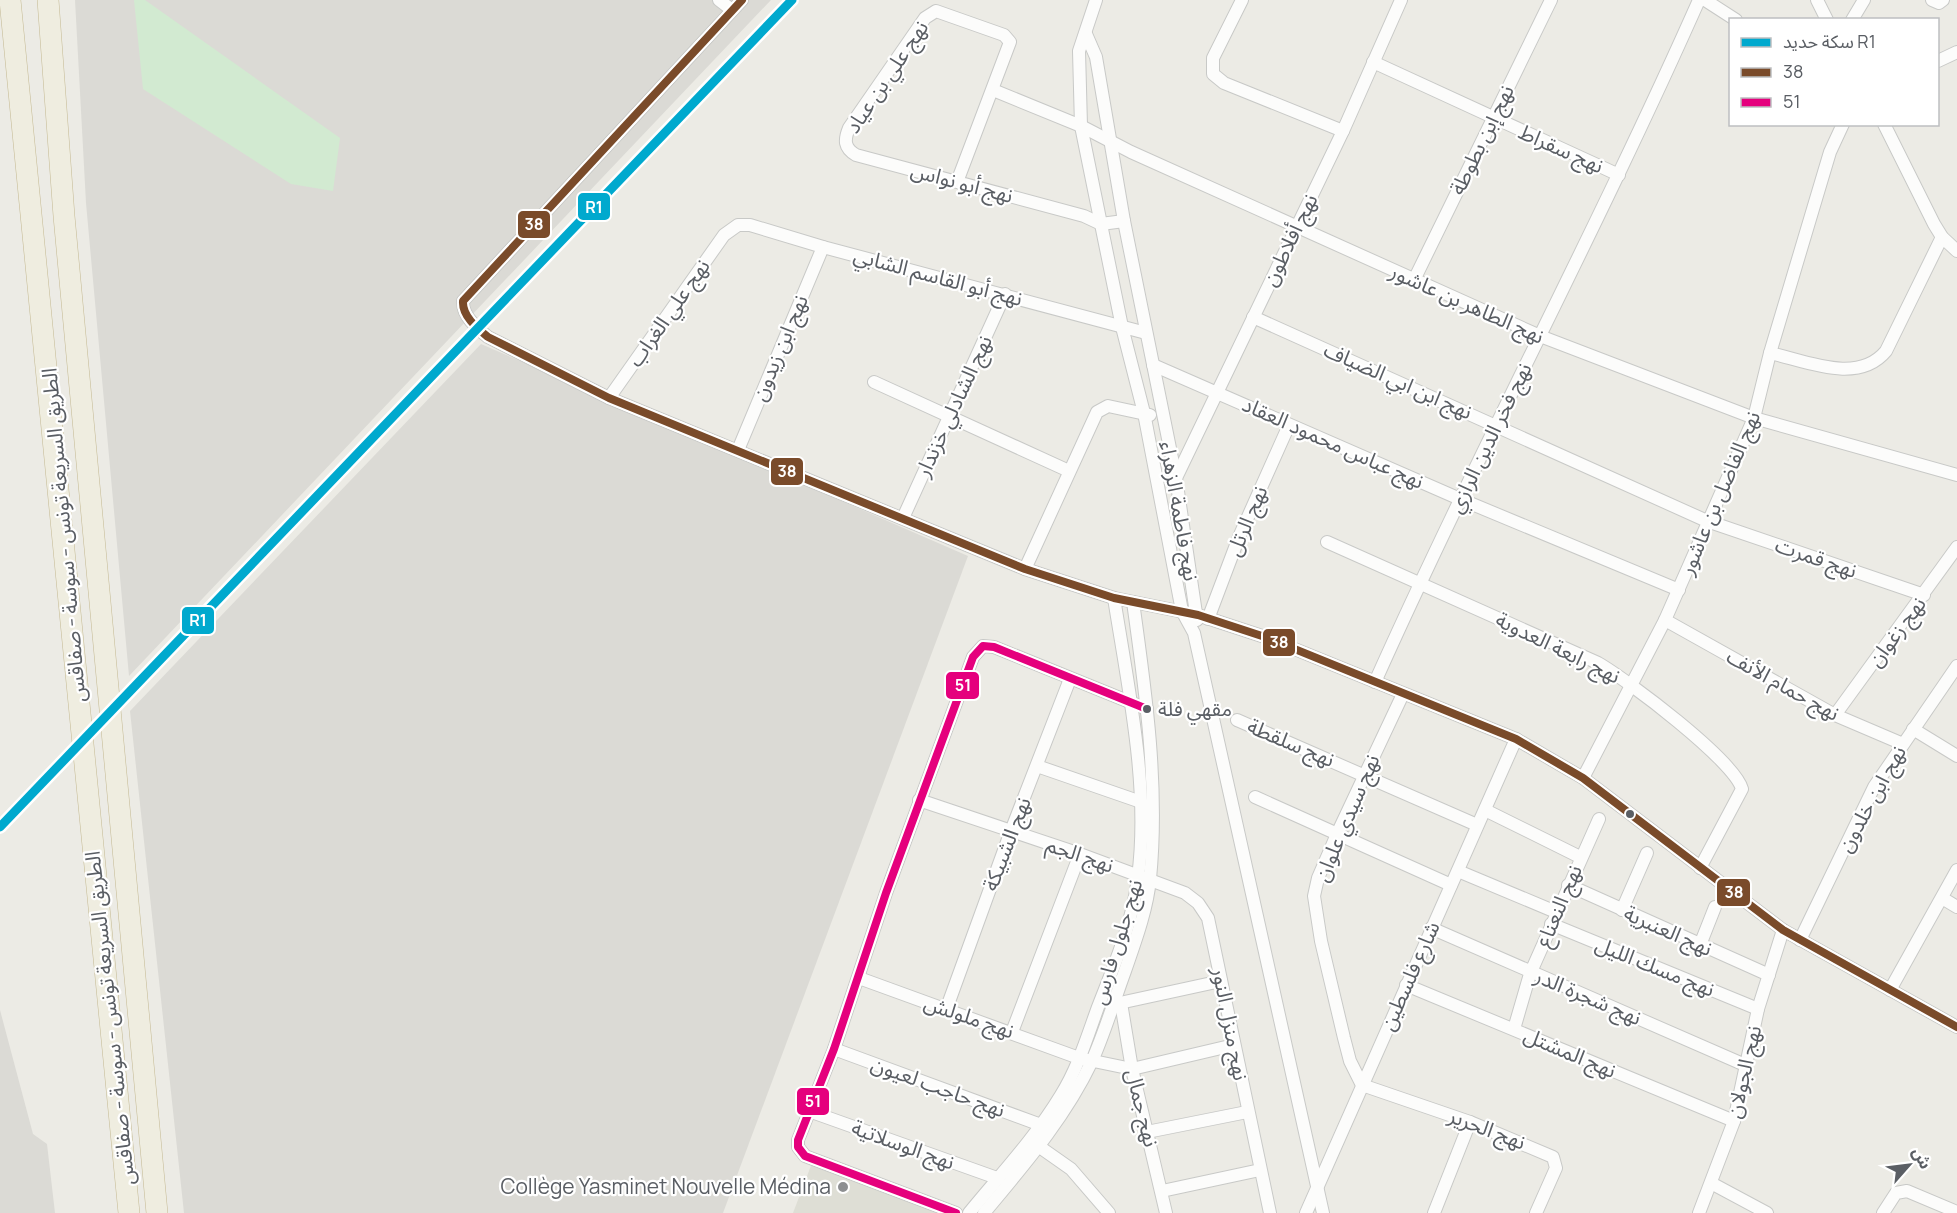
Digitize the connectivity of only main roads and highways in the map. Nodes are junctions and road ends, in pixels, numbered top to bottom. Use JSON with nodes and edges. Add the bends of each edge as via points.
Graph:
{"nodes":[{"id":1,"x":10,"y":0,"type":"edge"},
{"id":2,"x":48,"y":0,"type":"edge"},
{"id":3,"x":66,"y":562,"type":"junction"},
{"id":4,"x":122,"y":1213,"type":"edge"},
{"id":5,"x":129,"y":1213,"type":"edge"},
{"id":6,"x":158,"y":1213,"type":"edge"}],
"edges":[{"from":1,"to":3,"type":"highway","name":"الطريق السريعة تونس - سوسة - صفاقس"},
{"from":2,"to":6,"type":"highway","name":"الطريق السريعة تونس - سوسة - صفاقس","via":[[65,228]]},
{"from":3,"to":4,"type":"highway","via":[[71,663]]},
{"from":3,"to":5,"type":"highway","name":"الطريق السريعة تونس - سوسة - صفاقس"}]}
